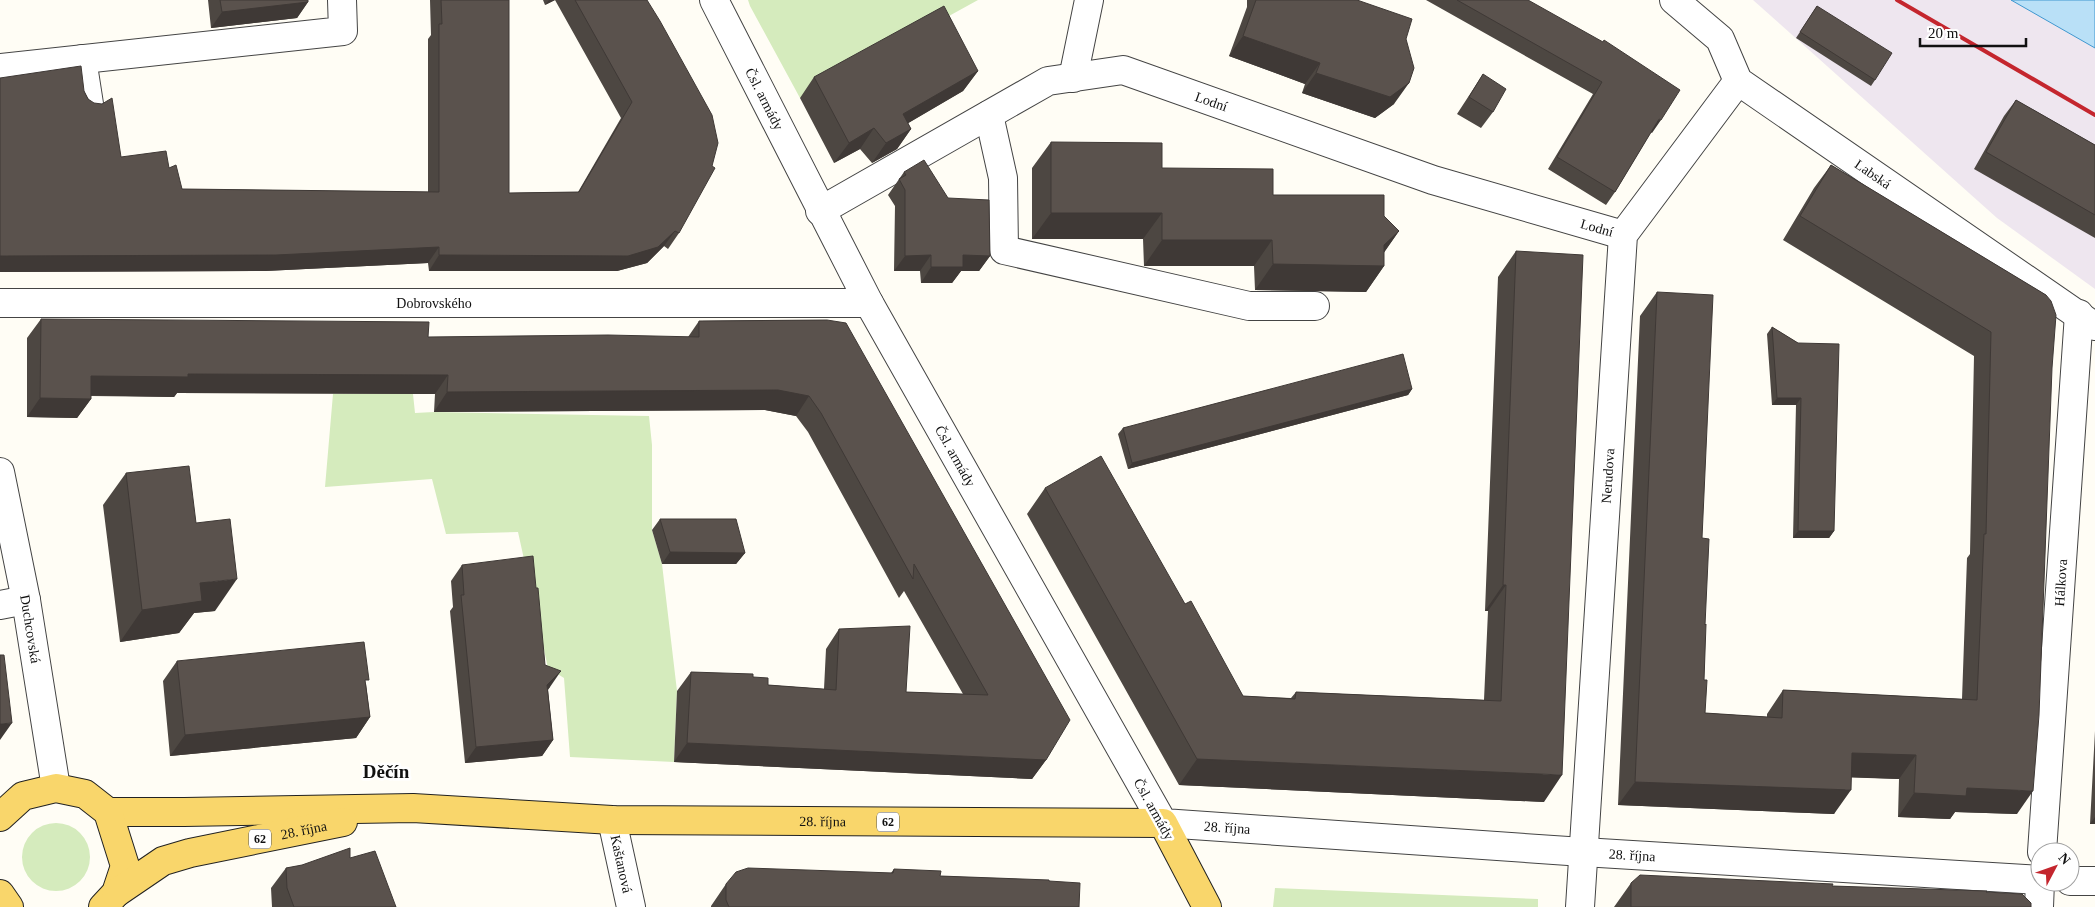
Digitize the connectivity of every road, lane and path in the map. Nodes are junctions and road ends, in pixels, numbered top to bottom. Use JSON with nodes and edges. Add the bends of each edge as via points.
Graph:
{"nodes":[{"id":1,"x":342,"y":0,"type":"edge"},
{"id":2,"x":714,"y":0,"type":"edge"},
{"id":3,"x":1089,"y":0,"type":"edge"},
{"id":4,"x":1674,"y":0,"type":"edge"},
{"id":5,"x":82,"y":59,"type":"junction"},
{"id":6,"x":0,"y":68,"type":"edge"},
{"id":7,"x":1073,"y":78,"type":"junction"},
{"id":8,"x":1738,"y":81,"type":"junction"},
{"id":9,"x":89,"y":104,"type":"edge"},
{"id":10,"x":989,"y":115,"type":"junction"},
{"id":11,"x":820,"y":211,"type":"junction"},
{"id":12,"x":1623,"y":235,"type":"junction"},
{"id":13,"x":869,"y":303,"type":"junction"},
{"id":14,"x":0,"y":304,"type":"edge"},
{"id":15,"x":1315,"y":306,"type":"dead end"},
{"id":16,"x":2087,"y":320,"type":"edge"},
{"id":17,"x":0,"y":472,"type":"edge"},
{"id":18,"x":13,"y":602,"type":"edge"},
{"id":19,"x":56,"y":788,"type":"junction"},
{"id":20,"x":413,"y":808,"type":"junction"},
{"id":21,"x":108,"y":812,"type":"junction"},
{"id":22,"x":0,"y":816,"type":"edge"},
{"id":23,"x":612,"y":820,"type":"junction"},
{"id":24,"x":1163,"y":823,"type":"junction"},
{"id":25,"x":2043,"y":842,"type":"edge"},
{"id":26,"x":1583,"y":852,"type":"junction"},
{"id":27,"x":2030,"y":880,"type":"edge"},
{"id":28,"x":2080,"y":880,"type":"edge"},
{"id":29,"x":2095,"y":881,"type":"edge"},
{"id":30,"x":2040,"y":892,"type":"edge"},
{"id":31,"x":0,"y":894,"type":"edge"},
{"id":32,"x":109,"y":900,"type":"edge"},
{"id":33,"x":9,"y":907,"type":"edge"},
{"id":34,"x":631,"y":907,"type":"edge"},
{"id":35,"x":1207,"y":907,"type":"edge"},
{"id":36,"x":1580,"y":907,"type":"edge"},
{"id":37,"x":2039,"y":907,"type":"edge"}],
"edges":[{"from":1,"to":5,"type":"street","via":[[343,31]]},
{"from":2,"to":11,"type":"street","name":"Čsl. armády"},
{"from":3,"to":7,"type":"street"},
{"from":4,"to":8,"type":"street","via":[[1720,39]]},
{"from":5,"to":6,"type":"street"},
{"from":5,"to":9,"type":"street"},
{"from":7,"to":10,"type":"street","name":"Lodní","via":[[1048,81]]},
{"from":7,"to":12,"type":"street","name":"Lodní","via":[[1123,70],[1433,180]]},
{"from":8,"to":12,"type":"street"},
{"from":8,"to":16,"type":"street","name":"Labská"},
{"from":10,"to":11,"type":"street","name":"Lodní"},
{"from":10,"to":15,"type":"street","via":[[1003,178],[1004,250],[1249,306]]},
{"from":11,"to":13,"type":"street","name":"Čsl. armády"},
{"from":12,"to":26,"type":"street","name":"Nerudova"},
{"from":13,"to":14,"type":"street","name":"Dobrovského"},
{"from":13,"to":24,"type":"street","name":"Čsl. armády"},
{"from":16,"to":25,"type":"street","name":"Hálkova"},
{"from":17,"to":18,"type":"street","name":"Duchcovská"},
{"from":18,"to":19,"type":"street","name":"Duchcovská"},
{"from":19,"to":21,"type":"main road","via":[[85,794]]},
{"from":19,"to":22,"type":"main road","via":[[23,796]]},
{"from":20,"to":21,"type":"main road","name":"28. října","number":"62"},
{"from":20,"to":23,"type":"main road","name":"28. října","number":"62"},
{"from":20,"to":32,"type":"main road","name":"28. října","number":"62","via":[[162,861]]},
{"from":21,"to":32,"type":"main road","via":[[124,866]]},
{"from":23,"to":24,"type":"main road","name":"28. října","number":"62"},
{"from":23,"to":34,"type":"street","name":"Kaštanová"},
{"from":24,"to":26,"type":"street","name":"28. října"},
{"from":24,"to":35,"type":"main road","name":"Čsl. armády"},
{"from":26,"to":27,"type":"street","name":"28. října"},
{"from":26,"to":36,"type":"street","name":"Nerudova"},
{"from":28,"to":29,"type":"street"},
{"from":30,"to":37,"type":"street"},
{"from":31,"to":33,"type":"main road"}]}
